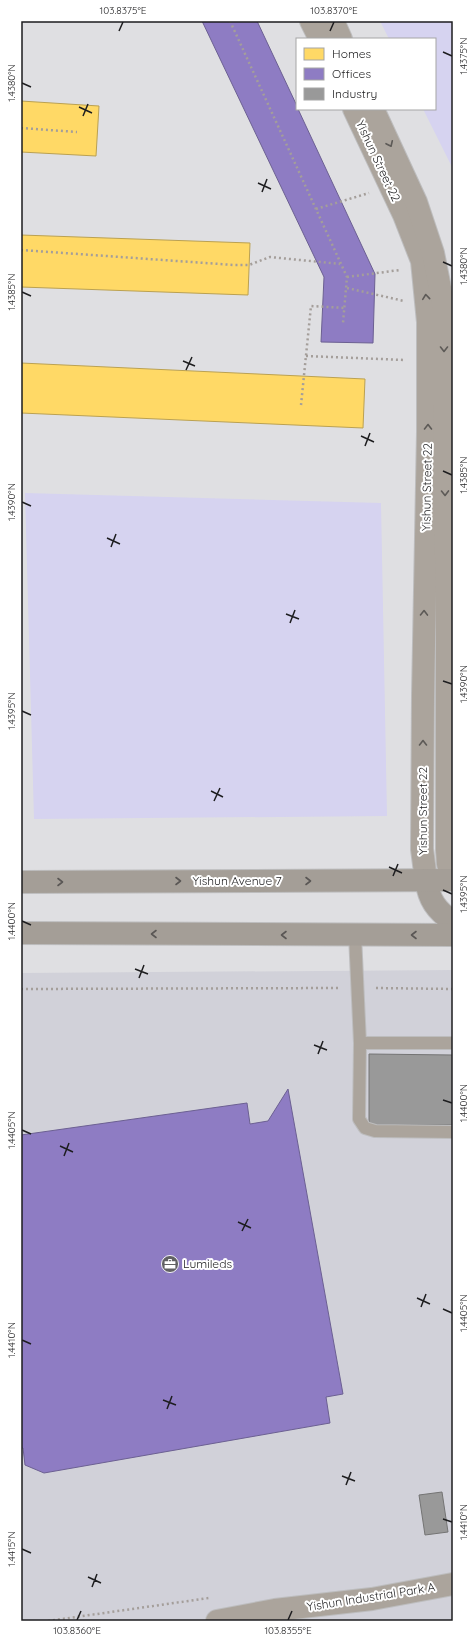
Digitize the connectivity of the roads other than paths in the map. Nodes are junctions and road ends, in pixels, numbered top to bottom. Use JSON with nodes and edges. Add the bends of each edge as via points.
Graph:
{"nodes":[{"id":1,"x":311,"y":21,"type":"edge"},
{"id":2,"x":333,"y":21,"type":"edge"},
{"id":3,"x":320,"y":38,"type":"edge"},
{"id":4,"x":341,"y":38,"type":"edge"},
{"id":5,"x":354,"y":110,"type":"edge"},
{"id":6,"x":373,"y":110,"type":"edge"},
{"id":7,"x":453,"y":874,"type":"edge"},
{"id":8,"x":426,"y":880,"type":"junction"},
{"id":9,"x":453,"y":880,"type":"edge"},
{"id":10,"x":21,"y":882,"type":"edge"},
{"id":11,"x":453,"y":922,"type":"edge"},
{"id":12,"x":21,"y":933,"type":"edge"},
{"id":13,"x":355,"y":935,"type":"junction"},
{"id":14,"x":453,"y":935,"type":"edge"},
{"id":15,"x":360,"y":1043,"type":"junction"},
{"id":16,"x":453,"y":1043,"type":"edge"},
{"id":17,"x":453,"y":1132,"type":"edge"},
{"id":18,"x":453,"y":1584,"type":"edge"},
{"id":19,"x":217,"y":1621,"type":"edge"}],
"edges":[{"from":1,"to":3,"type":"street"},
{"from":2,"to":4,"type":"street"},
{"from":8,"to":5,"type":"street","name":"Yishun Street 22","one_way":true,"via":[[422,849],[428,322],[422,261],[404,215]]},
{"from":6,"to":7,"type":"street","name":"Yishun Street 22","one_way":true,"via":[[416,202],[433,253],[444,308],[447,850],[448,864]]},
{"from":8,"to":9,"type":"main road","name":"Yishun Avenue 7"},
{"from":10,"to":8,"type":"main road","name":"Yishun Avenue 7","one_way":true},
{"from":8,"to":11,"type":"main road","via":[[428,893],[436,908]]},
{"from":13,"to":12,"type":"main road","one_way":true},
{"from":14,"to":13,"type":"main road","one_way":true},
{"from":13,"to":15,"type":"lane"},
{"from":15,"to":16,"type":"lane"},
{"from":15,"to":17,"type":"lane","via":[[359,1119],[366,1128],[375,1131]]},
{"from":18,"to":19,"type":"street","name":"Yishun Industrial Park A","via":[[372,1599],[275,1610]]}]}
